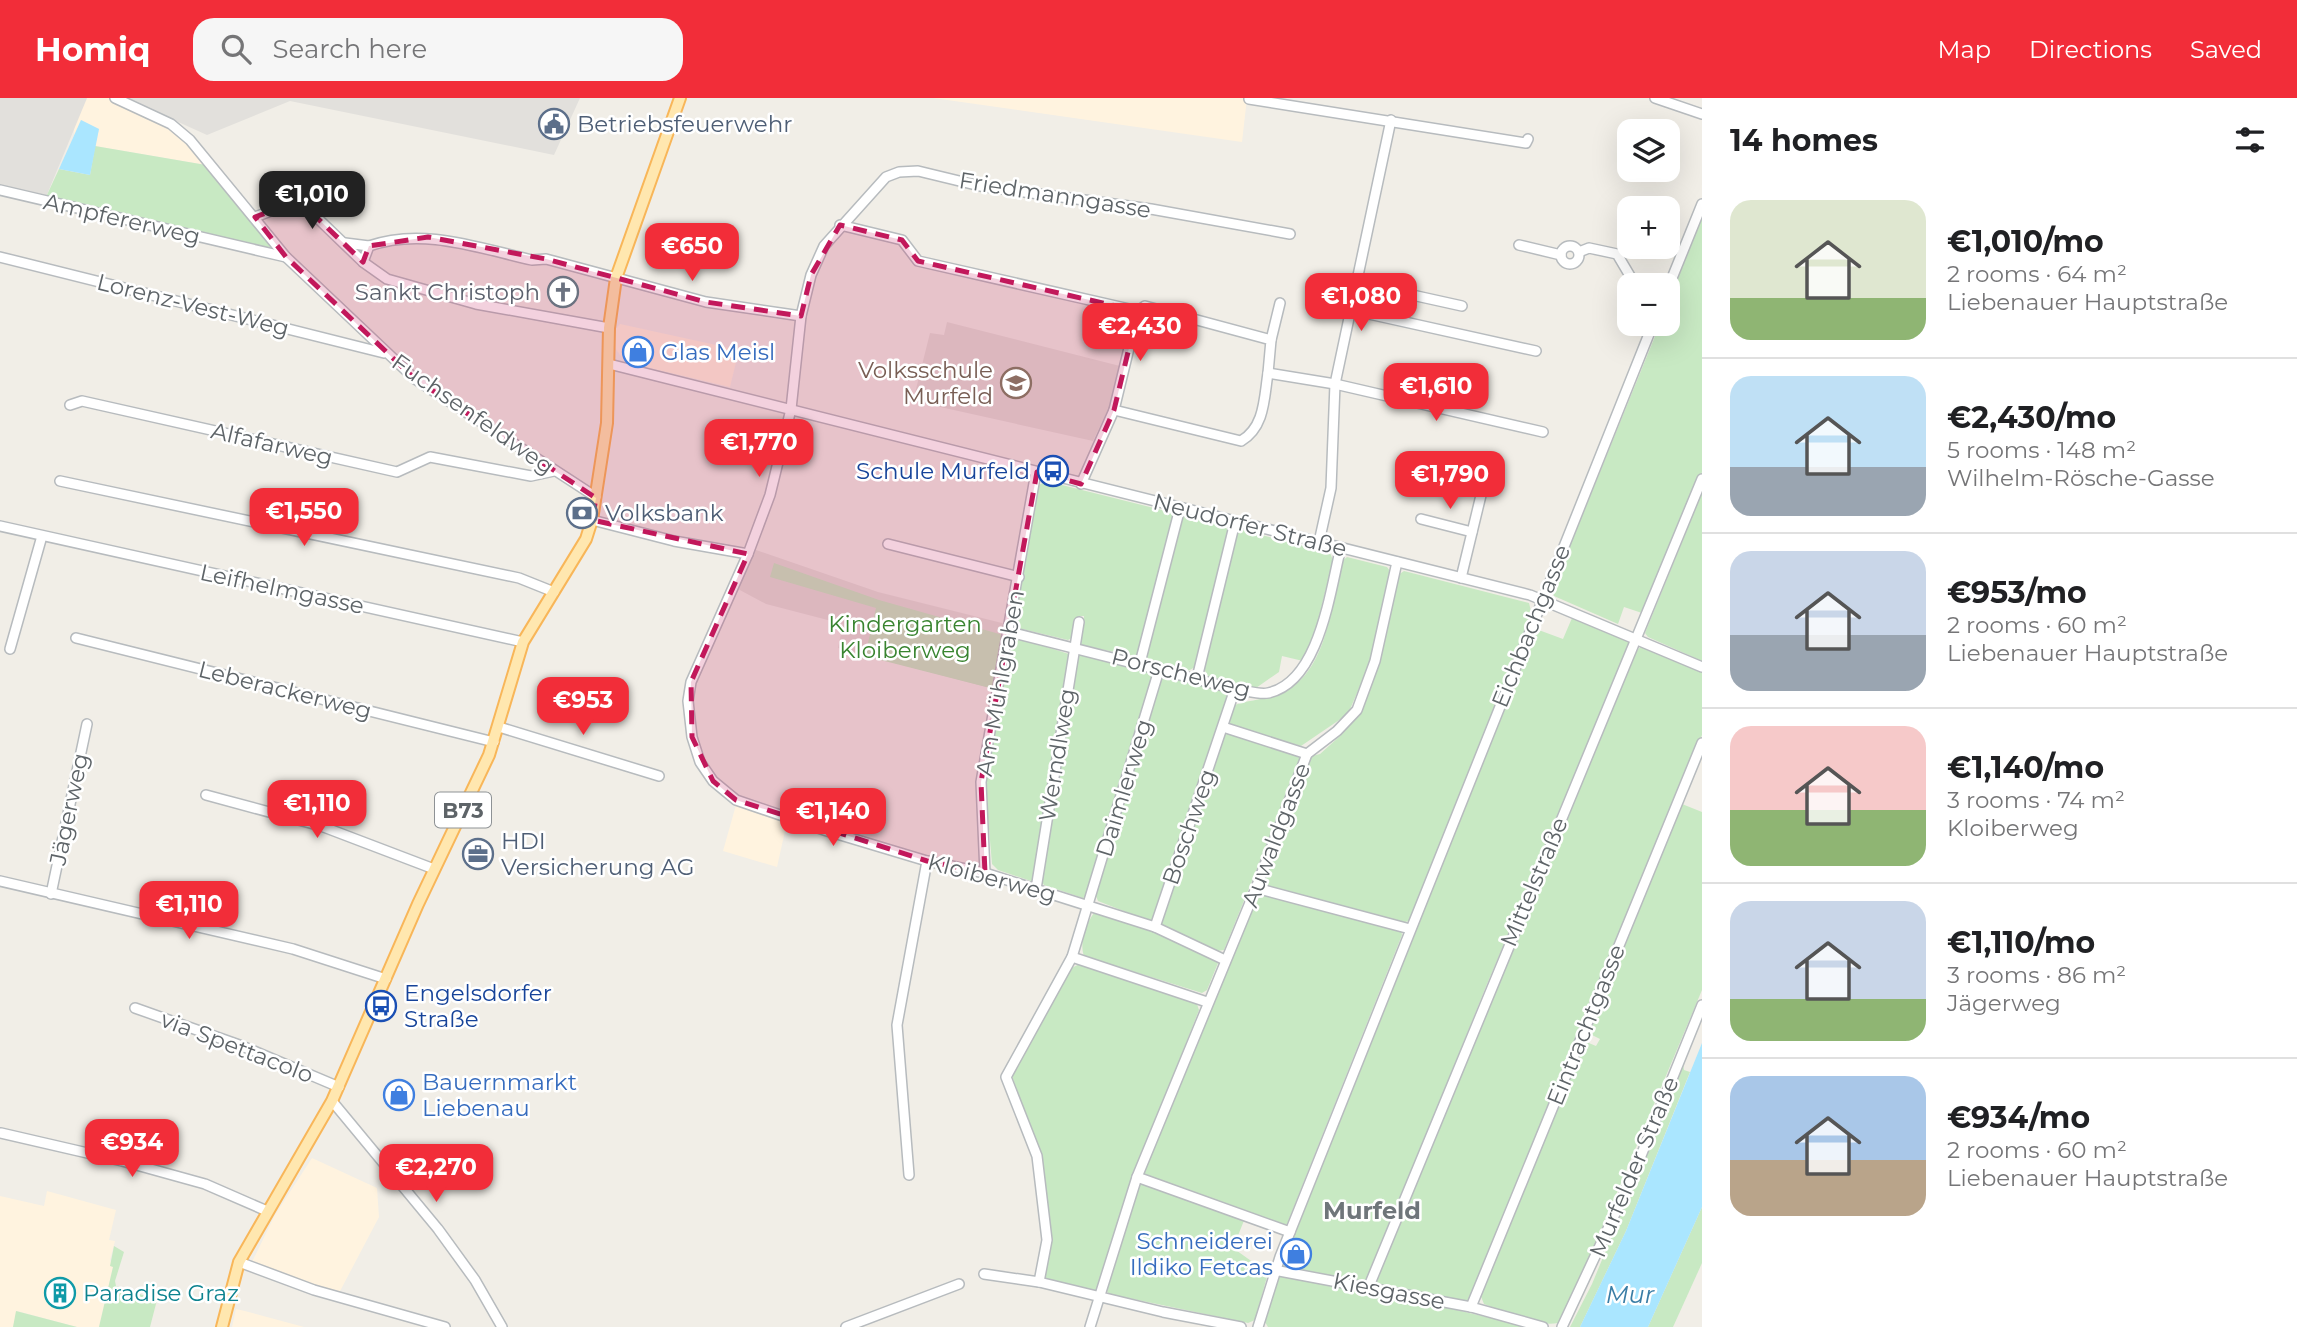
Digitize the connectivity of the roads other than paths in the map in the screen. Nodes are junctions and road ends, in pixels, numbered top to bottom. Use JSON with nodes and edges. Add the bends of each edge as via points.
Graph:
{"nodes":[{"id":1,"x":115,"y":98,"type":"edge"},
{"id":2,"x":680,"y":98,"type":"edge"},
{"id":3,"x":1655,"y":98,"type":"edge"},
{"id":4,"x":1249,"y":100,"type":"edge"},
{"id":5,"x":1702,"y":114,"type":"edge"},
{"id":6,"x":1391,"y":120,"type":"junction"},
{"id":7,"x":1528,"y":139,"type":"dead end"},
{"id":8,"x":0,"y":190,"type":"edge"},
{"id":9,"x":1702,"y":204,"type":"edge"},
{"id":10,"x":256,"y":217,"type":"junction"},
{"id":11,"x":840,"y":225,"type":"junction"},
{"id":12,"x":1290,"y":234,"type":"dead end"},
{"id":13,"x":345,"y":243,"type":"junction"},
{"id":14,"x":1518,"y":245,"type":"dead end"},
{"id":15,"x":369,"y":246,"type":"junction"},
{"id":16,"x":1578,"y":252,"type":"junction"},
{"id":17,"x":1561,"y":255,"type":"junction"},
{"id":18,"x":0,"y":257,"type":"edge"},
{"id":19,"x":286,"y":257,"type":"junction"},
{"id":20,"x":363,"y":262,"type":"junction"},
{"id":21,"x":1628,"y":273,"type":"edge"},
{"id":22,"x":1674,"y":273,"type":"edge"},
{"id":23,"x":616,"y":278,"type":"junction"},
{"id":24,"x":1358,"y":283,"type":"junction"},
{"id":25,"x":1280,"y":303,"type":"dead end"},
{"id":26,"x":1461,"y":306,"type":"dead end"},
{"id":27,"x":1351,"y":310,"type":"junction"},
{"id":28,"x":1138,"y":311,"type":"junction"},
{"id":29,"x":801,"y":316,"type":"junction"},
{"id":30,"x":609,"y":328,"type":"junction"},
{"id":31,"x":1648,"y":336,"type":"edge"},
{"id":32,"x":1271,"y":340,"type":"junction"},
{"id":33,"x":1536,"y":351,"type":"dead end"},
{"id":34,"x":386,"y":354,"type":"junction"},
{"id":35,"x":609,"y":365,"type":"junction"},
{"id":36,"x":1268,"y":373,"type":"junction"},
{"id":37,"x":1335,"y":384,"type":"junction"},
{"id":38,"x":70,"y":405,"type":"dead end"},
{"id":39,"x":791,"y":409,"type":"junction"},
{"id":40,"x":1114,"y":410,"type":"junction"},
{"id":41,"x":1543,"y":432,"type":"dead end"},
{"id":42,"x":554,"y":471,"type":"junction"},
{"id":43,"x":1036,"y":472,"type":"junction"},
{"id":44,"x":1702,"y":479,"type":"edge"},
{"id":45,"x":60,"y":481,"type":"dead end"},
{"id":46,"x":1081,"y":484,"type":"junction"},
{"id":47,"x":1483,"y":487,"type":"dead end"},
{"id":48,"x":596,"y":497,"type":"junction"},
{"id":49,"x":1180,"y":508,"type":"junction"},
{"id":50,"x":1421,"y":519,"type":"dead end"},
{"id":51,"x":592,"y":520,"type":"junction"},
{"id":52,"x":1235,"y":522,"type":"junction"},
{"id":53,"x":0,"y":526,"type":"edge"},
{"id":54,"x":1472,"y":532,"type":"junction"},
{"id":55,"x":42,"y":536,"type":"junction"},
{"id":56,"x":1319,"y":542,"type":"junction"},
{"id":57,"x":888,"y":544,"type":"dead end"},
{"id":58,"x":1340,"y":547,"type":"junction"},
{"id":59,"x":748,"y":554,"type":"junction"},
{"id":60,"x":1397,"y":562,"type":"junction"},
{"id":61,"x":1019,"y":577,"type":"junction"},
{"id":62,"x":1461,"y":578,"type":"junction"},
{"id":63,"x":554,"y":592,"type":"junction"},
{"id":64,"x":1542,"y":599,"type":"junction"},
{"id":65,"x":1079,"y":622,"type":"dead end"},
{"id":66,"x":1010,"y":632,"type":"junction"},
{"id":67,"x":76,"y":638,"type":"dead end"},
{"id":68,"x":1638,"y":639,"type":"junction"},
{"id":69,"x":523,"y":642,"type":"junction"},
{"id":70,"x":1074,"y":647,"type":"junction"},
{"id":71,"x":10,"y":649,"type":"dead end"},
{"id":72,"x":1140,"y":663,"type":"junction"},
{"id":73,"x":1702,"y":667,"type":"edge"},
{"id":74,"x":1159,"y":670,"type":"junction"},
{"id":75,"x":1197,"y":678,"type":"junction"},
{"id":76,"x":1235,"y":689,"type":"junction"},
{"id":77,"x":87,"y":724,"type":"dead end"},
{"id":78,"x":499,"y":727,"type":"junction"},
{"id":79,"x":1223,"y":727,"type":"junction"},
{"id":80,"x":494,"y":742,"type":"junction"},
{"id":81,"x":1702,"y":743,"type":"edge"},
{"id":82,"x":1307,"y":754,"type":"junction"},
{"id":83,"x":659,"y":776,"type":"dead end"},
{"id":84,"x":206,"y":795,"type":"dead end"},
{"id":85,"x":927,"y":860,"type":"junction"},
{"id":86,"x":434,"y":869,"type":"junction"},
{"id":87,"x":985,"y":873,"type":"junction"},
{"id":88,"x":0,"y":881,"type":"edge"},
{"id":89,"x":1256,"y":888,"type":"junction"},
{"id":90,"x":1036,"y":889,"type":"junction"},
{"id":91,"x":51,"y":894,"type":"junction"},
{"id":92,"x":1088,"y":905,"type":"junction"},
{"id":93,"x":1155,"y":927,"type":"junction"},
{"id":94,"x":1410,"y":929,"type":"junction"},
{"id":95,"x":1072,"y":957,"type":"junction"},
{"id":96,"x":1225,"y":960,"type":"junction"},
{"id":97,"x":386,"y":979,"type":"junction"},
{"id":98,"x":1207,"y":1002,"type":"junction"},
{"id":99,"x":1702,"y":1005,"type":"edge"},
{"id":100,"x":135,"y":1008,"type":"dead end"},
{"id":101,"x":339,"y":1087,"type":"junction"},
{"id":102,"x":332,"y":1101,"type":"junction"},
{"id":103,"x":1,"y":1133,"type":"edge"},
{"id":104,"x":909,"y":1175,"type":"dead end"},
{"id":105,"x":1137,"y":1177,"type":"junction"},
{"id":106,"x":267,"y":1212,"type":"junction"},
{"id":107,"x":1290,"y":1231,"type":"junction"},
{"id":108,"x":245,"y":1265,"type":"junction"},
{"id":109,"x":1274,"y":1270,"type":"junction"},
{"id":110,"x":984,"y":1274,"type":"dead end"},
{"id":111,"x":1039,"y":1282,"type":"junction"},
{"id":112,"x":959,"y":1284,"type":"dead end"},
{"id":113,"x":1368,"y":1286,"type":"junction"},
{"id":114,"x":1100,"y":1298,"type":"junction"},
{"id":115,"x":1471,"y":1307,"type":"junction"},
{"id":116,"x":504,"y":1326,"type":"edge"},
{"id":117,"x":222,"y":1327,"type":"edge"},
{"id":118,"x":445,"y":1327,"type":"edge"},
{"id":119,"x":846,"y":1327,"type":"edge"},
{"id":120,"x":1090,"y":1327,"type":"edge"},
{"id":121,"x":1241,"y":1327,"type":"edge"},
{"id":122,"x":1258,"y":1327,"type":"edge"},
{"id":123,"x":1543,"y":1327,"type":"edge"},
{"id":124,"x":1562,"y":1327,"type":"edge"}],
"edges":[{"from":1,"to":10,"type":"street","name":"Fuchsenfeldweg","via":[[171,124],[190,140]]},
{"from":2,"to":23,"type":"main road","number":"B73"},
{"from":3,"to":5,"type":"street"},
{"from":4,"to":6,"type":"street"},
{"from":6,"to":7,"type":"street","via":[[1526,143]]},
{"from":6,"to":24,"type":"street"},
{"from":8,"to":19,"type":"street","name":"Ampfererweg"},
{"from":9,"to":22,"type":"street"},
{"from":10,"to":13,"type":"street","via":[[290,204],[308,209]]},
{"from":10,"to":19,"type":"street","name":"Fuchsenfeldweg"},
{"from":11,"to":12,"type":"street","name":"Friedmanngasse","via":[[886,177],[918,171],[980,186]]},
{"from":11,"to":28,"type":"street","via":[[902,240],[918,261]]},
{"from":11,"to":29,"type":"street","name":"Friedmanngasse","via":[[811,275]]},
{"from":13,"to":15,"type":"street"},
{"from":13,"to":20,"type":"street"},
{"from":14,"to":17,"type":"street"},
{"from":15,"to":20,"type":"street"},
{"from":15,"to":23,"type":"street","via":[[390,238],[428,237],[532,260],[546,258]]},
{"from":16,"to":17,"type":"street","via":[[1570,246]]},
{"from":16,"to":17,"type":"street","via":[[1572,264],[1565,263]]},
{"from":16,"to":21,"type":"street","via":[[1589,248],[1617,254]]},
{"from":18,"to":34,"type":"street","name":"Lorenz-Vest-Weg"},
{"from":19,"to":34,"type":"street","name":"Fuchsenfeldweg"},
{"from":20,"to":30,"type":"street","via":[[387,279],[476,304]]},
{"from":23,"to":29,"type":"street","via":[[706,302]]},
{"from":23,"to":30,"type":"main road","number":"B73"},
{"from":24,"to":26,"type":"street"},
{"from":24,"to":27,"type":"street"},
{"from":25,"to":32,"type":"street"},
{"from":27,"to":33,"type":"street"},
{"from":27,"to":37,"type":"street"},
{"from":28,"to":32,"type":"street","via":[[1145,306]]},
{"from":28,"to":40,"type":"street"},
{"from":29,"to":39,"type":"street"},
{"from":30,"to":35,"type":"main road","number":"B73"},
{"from":31,"to":64,"type":"street","name":"Eichbachgasse"},
{"from":32,"to":36,"type":"street"},
{"from":34,"to":42,"type":"street","name":"Fuchsenfeldweg","via":[[415,379]]},
{"from":35,"to":39,"type":"street","name":"Neudorfer Straße"},
{"from":35,"to":48,"type":"main road","number":"B73","via":[[607,423]]},
{"from":36,"to":37,"type":"street"},
{"from":36,"to":40,"type":"street","via":[[1260,419],[1241,441]]},
{"from":37,"to":41,"type":"street"},
{"from":37,"to":56,"type":"street","via":[[1331,488]]},
{"from":38,"to":42,"type":"street","name":"Alfafarweg","via":[[82,401],[397,472],[430,457],[531,476]]},
{"from":39,"to":43,"type":"street","name":"Neudorfer Straße"},
{"from":39,"to":59,"type":"street","via":[[770,495]]},
{"from":40,"to":46,"type":"street"},
{"from":42,"to":48,"type":"street","name":"Fuchsenfeldweg"},
{"from":43,"to":46,"type":"street","name":"Neudorfer Straße"},
{"from":43,"to":61,"type":"street","name":"Am Mühlgraben"},
{"from":44,"to":68,"type":"street","name":"Mittelstraße"},
{"from":45,"to":63,"type":"street","via":[[519,578]]},
{"from":46,"to":49,"type":"street","name":"Neudorfer Straße"},
{"from":47,"to":54,"type":"street"},
{"from":48,"to":51,"type":"main road","number":"B73"},
{"from":49,"to":52,"type":"street","name":"Neudorfer Straße"},
{"from":49,"to":72,"type":"street"},
{"from":50,"to":54,"type":"street"},
{"from":51,"to":59,"type":"street"},
{"from":51,"to":63,"type":"main road","number":"B73","via":[[582,548]]},
{"from":52,"to":56,"type":"street","name":"Neudorfer Straße"},
{"from":52,"to":75,"type":"street"},
{"from":53,"to":55,"type":"street","name":"Leifhelmgasse"},
{"from":54,"to":62,"type":"street"},
{"from":55,"to":69,"type":"street","name":"Leifhelmgasse"},
{"from":55,"to":71,"type":"street"},
{"from":56,"to":58,"type":"street","name":"Neudorfer Straße"},
{"from":57,"to":61,"type":"street","name":"Am Mühlgraben"},
{"from":58,"to":60,"type":"street","name":"Neudorfer Straße"},
{"from":58,"to":76,"type":"street","name":"Porscheweg","via":[[1316,646],[1307,664],[1290,682],[1267,694]]},
{"from":59,"to":85,"type":"street","name":"Kloiberweg","via":[[691,682],[692,737],[700,762],[713,781],[736,800]]},
{"from":60,"to":62,"type":"street","name":"Neudorfer Straße"},
{"from":60,"to":82,"type":"street","name":"Auwaldgasse","via":[[1375,661],[1357,710]]},
{"from":61,"to":66,"type":"street","name":"Am Mühlgraben"},
{"from":62,"to":64,"type":"street","name":"Neudorfer Straße"},
{"from":63,"to":69,"type":"main road","number":"B73"},
{"from":64,"to":68,"type":"street","name":"Neudorfer Straße"},
{"from":64,"to":94,"type":"street","name":"Eichbachgasse"},
{"from":65,"to":70,"type":"street","name":"Werndlweg"},
{"from":66,"to":70,"type":"street","name":"Porscheweg"},
{"from":66,"to":87,"type":"street","name":"Am Mühlgraben","via":[[981,782]]},
{"from":67,"to":80,"type":"street","name":"Leberackerweg"},
{"from":68,"to":73,"type":"street","name":"Neudorfer Straße"},
{"from":68,"to":113,"type":"street","name":"Mittelstraße"},
{"from":69,"to":78,"type":"main road","number":"B73"},
{"from":70,"to":72,"type":"street","name":"Porscheweg"},
{"from":70,"to":90,"type":"street","name":"Werndlweg"},
{"from":72,"to":74,"type":"street","name":"Porscheweg"},
{"from":74,"to":75,"type":"street","name":"Porscheweg"},
{"from":74,"to":92,"type":"street","name":"Daimlerweg"},
{"from":75,"to":76,"type":"street","name":"Porscheweg"},
{"from":76,"to":79,"type":"street","name":"Boschweg"},
{"from":77,"to":91,"type":"street","name":"Jägerweg"},
{"from":78,"to":80,"type":"main road","number":"B73"},
{"from":78,"to":83,"type":"street"},
{"from":79,"to":82,"type":"street"},
{"from":79,"to":93,"type":"street","name":"Boschweg"},
{"from":80,"to":86,"type":"main road","number":"B73"},
{"from":81,"to":115,"type":"street","name":"Eintrachtgasse"},
{"from":82,"to":89,"type":"street","name":"Auwaldgasse"},
{"from":84,"to":86,"type":"street","via":[[321,826]]},
{"from":85,"to":87,"type":"street","name":"Kloiberweg"},
{"from":85,"to":104,"type":"street","via":[[897,1025]]},
{"from":86,"to":97,"type":"main road","number":"B73"},
{"from":87,"to":90,"type":"street","name":"Kloiberweg"},
{"from":88,"to":91,"type":"street","name":"Jägerweg"},
{"from":89,"to":94,"type":"street"},
{"from":89,"to":96,"type":"street","name":"Auwaldgasse"},
{"from":90,"to":92,"type":"street","name":"Kloiberweg"},
{"from":91,"to":97,"type":"street","name":"Jägerweg","via":[[293,950]]},
{"from":92,"to":93,"type":"street","name":"Kloiberweg"},
{"from":92,"to":95,"type":"street"},
{"from":93,"to":96,"type":"street","name":"Kloiberweg"},
{"from":94,"to":107,"type":"street","name":"Eichbachgasse"},
{"from":95,"to":98,"type":"street"},
{"from":95,"to":111,"type":"street","via":[[1006,1077],[1037,1156],[1047,1240]]},
{"from":96,"to":98,"type":"street","name":"Auwaldgasse"},
{"from":97,"to":101,"type":"main road","number":"B73"},
{"from":98,"to":105,"type":"street","name":"Auwaldgasse"},
{"from":99,"to":124,"type":"street","name":"Murfelder Straße","via":[[1634,1173]]},
{"from":100,"to":101,"type":"street","name":"via Spettacolo"},
{"from":101,"to":102,"type":"main road","number":"B73"},
{"from":102,"to":106,"type":"main road","number":"B73"},
{"from":102,"to":116,"type":"street","via":[[438,1230]]},
{"from":103,"to":106,"type":"street","via":[[205,1184]]},
{"from":105,"to":107,"type":"street"},
{"from":105,"to":114,"type":"street","name":"Auwaldgasse"},
{"from":106,"to":108,"type":"main road","number":"B73"},
{"from":107,"to":109,"type":"street","name":"Eichbachgasse"},
{"from":108,"to":117,"type":"main road","number":"B73"},
{"from":108,"to":118,"type":"street"},
{"from":109,"to":113,"type":"street","name":"Kiesgasse"},
{"from":109,"to":122,"type":"street","name":"Eichbachgasse"},
{"from":110,"to":111,"type":"street"},
{"from":111,"to":114,"type":"street"},
{"from":112,"to":119,"type":"street"},
{"from":113,"to":115,"type":"street","name":"Kiesgasse"},
{"from":114,"to":120,"type":"street","name":"Auwaldgasse"},
{"from":114,"to":121,"type":"street"},
{"from":115,"to":123,"type":"street","name":"Kiesgasse"}]}
